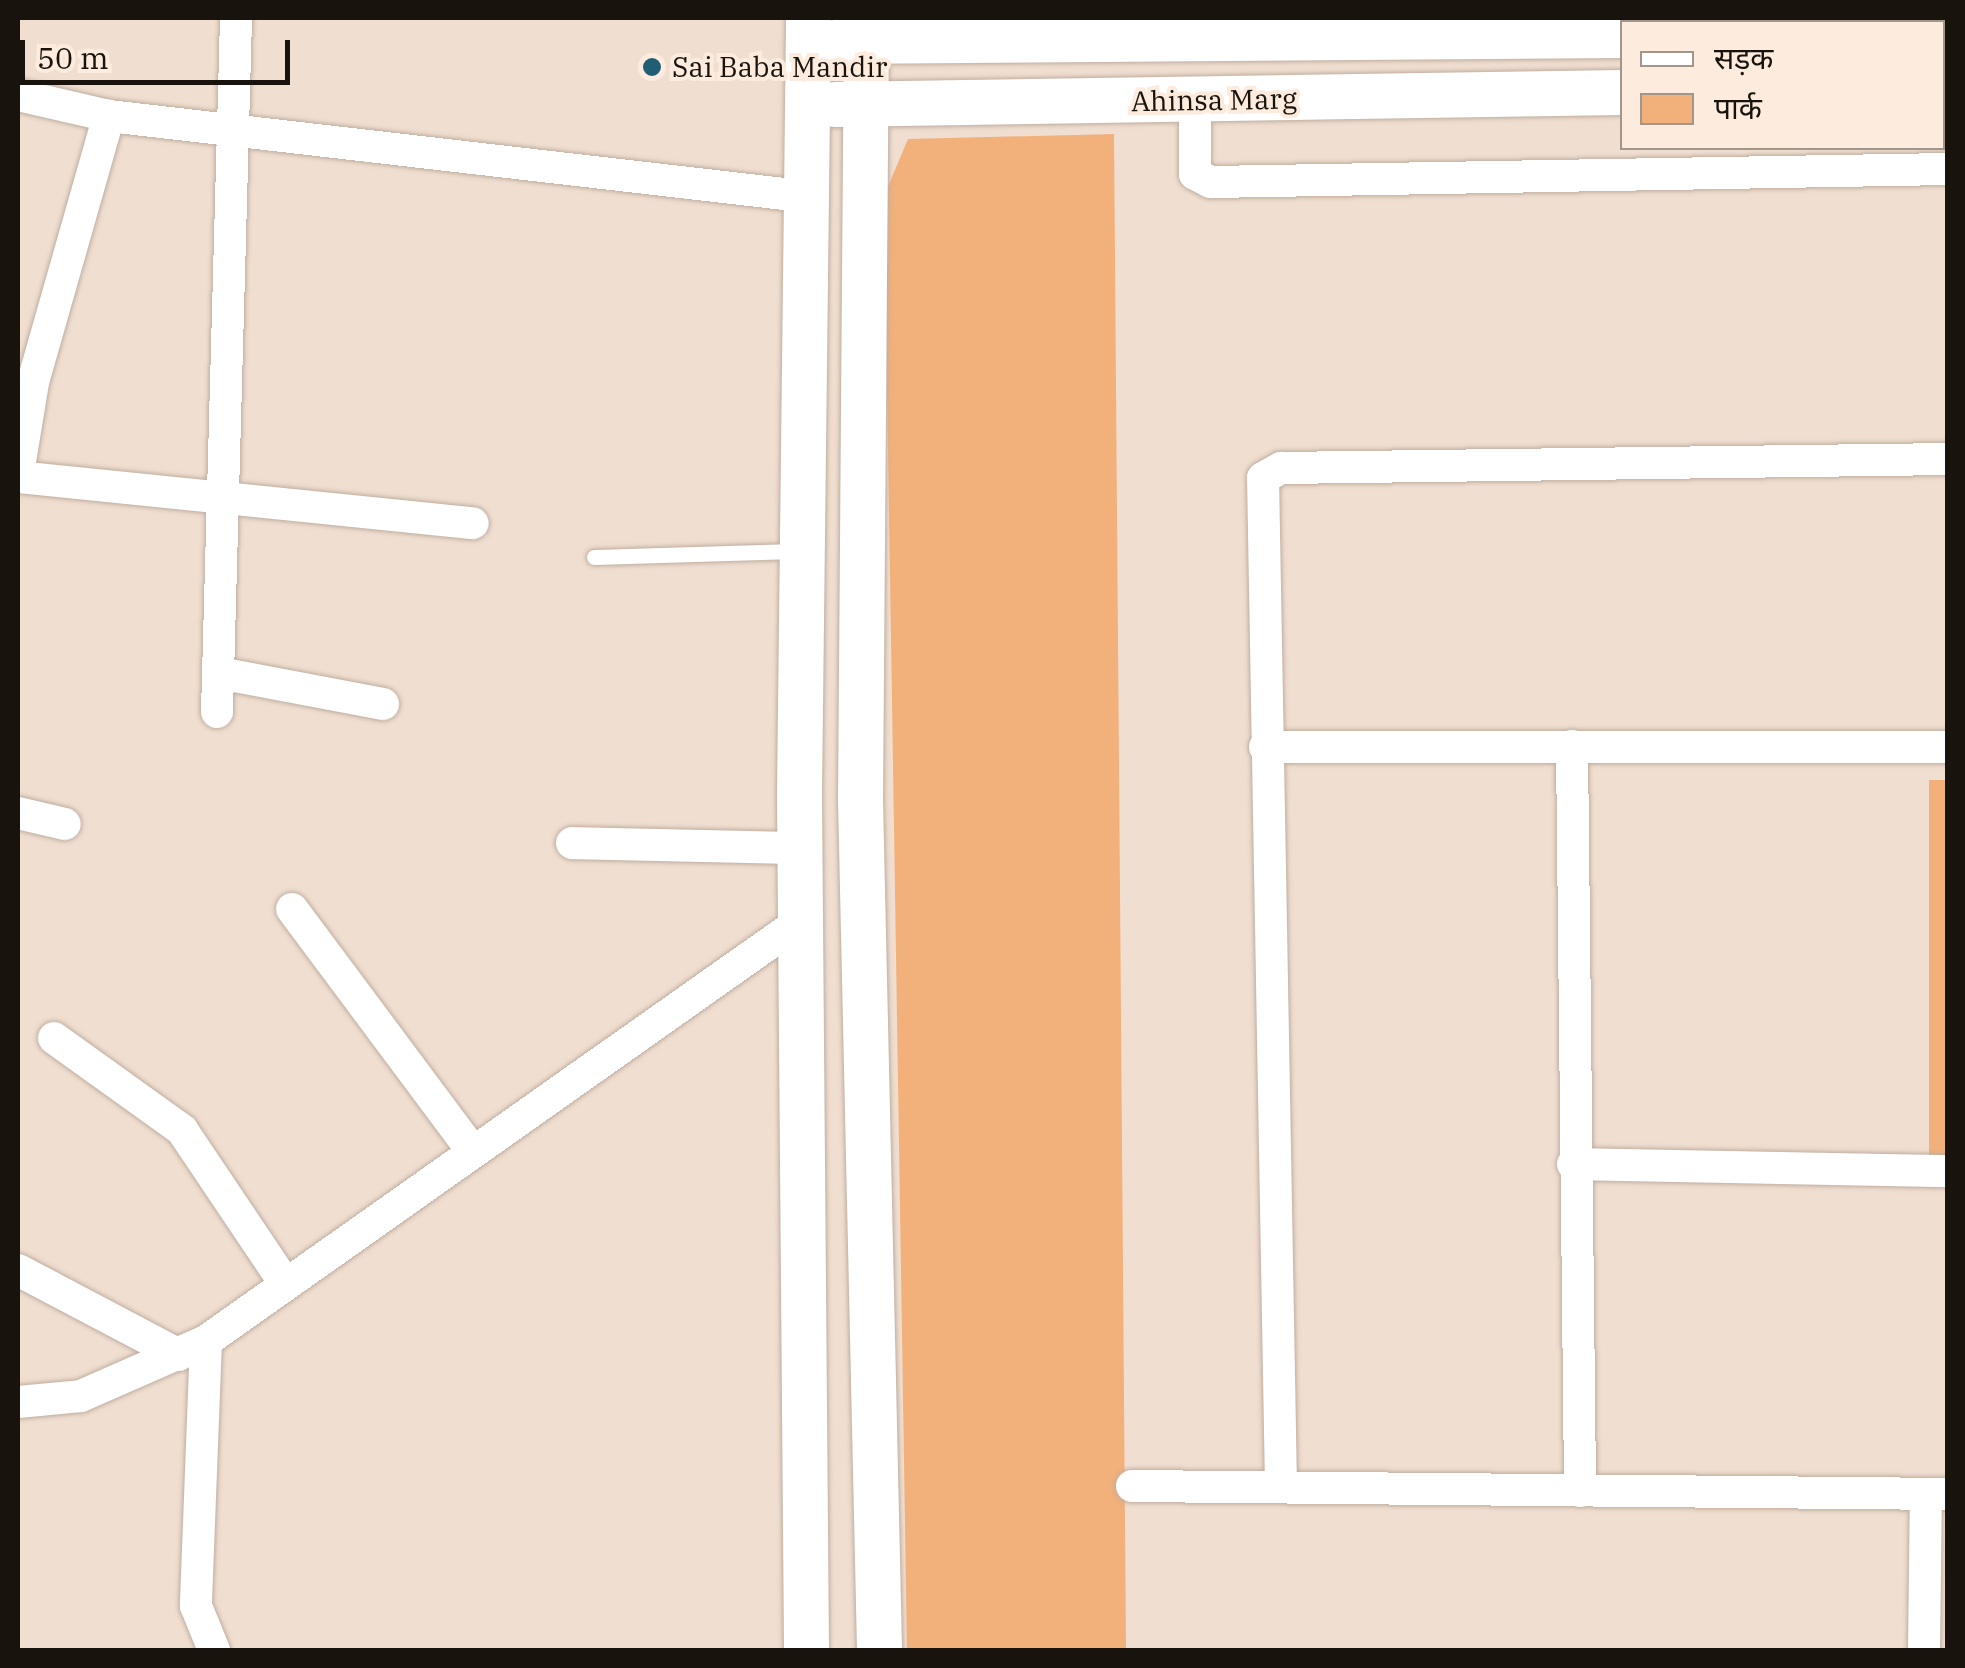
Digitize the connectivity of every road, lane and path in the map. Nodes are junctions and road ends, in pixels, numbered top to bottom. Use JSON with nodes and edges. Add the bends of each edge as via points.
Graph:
{"nodes":[{"id":1,"x":236,"y":18,"type":"edge"},
{"id":2,"x":807,"y":29,"type":"edge"},
{"id":3,"x":866,"y":29,"type":"edge"},
{"id":4,"x":1620,"y":35,"type":"edge"},
{"id":5,"x":1620,"y":92,"type":"edge"},
{"id":6,"x":18,"y":95,"type":"edge"},
{"id":7,"x":1195,"y":101,"type":"junction"},
{"id":8,"x":806,"y":104,"type":"junction"},
{"id":9,"x":864,"y":104,"type":"junction"},
{"id":10,"x":109,"y":116,"type":"junction"},
{"id":11,"x":233,"y":131,"type":"junction"},
{"id":12,"x":1948,"y":169,"type":"edge"},
{"id":13,"x":802,"y":196,"type":"junction"},
{"id":14,"x":1948,"y":459,"type":"edge"},
{"id":15,"x":18,"y":476,"type":"edge"},
{"id":16,"x":225,"y":504,"type":"junction"},
{"id":17,"x":473,"y":523,"type":"dead end"},
{"id":18,"x":800,"y":551,"type":"junction"},
{"id":19,"x":594,"y":557,"type":"dead end"},
{"id":20,"x":219,"y":673,"type":"junction"},
{"id":21,"x":383,"y":704,"type":"dead end"},
{"id":22,"x":217,"y":712,"type":"dead end"},
{"id":23,"x":1572,"y":746,"type":"junction"},
{"id":24,"x":1948,"y":747,"type":"edge"},
{"id":25,"x":1264,"y":748,"type":"junction"},
{"id":26,"x":18,"y":814,"type":"edge"},
{"id":27,"x":64,"y":824,"type":"dead end"},
{"id":28,"x":572,"y":842,"type":"dead end"},
{"id":29,"x":799,"y":848,"type":"junction"},
{"id":30,"x":860,"y":893,"type":"junction"},
{"id":31,"x":801,"y":908,"type":"junction"},
{"id":32,"x":292,"y":909,"type":"dead end"},
{"id":33,"x":54,"y":1038,"type":"dead end"},
{"id":34,"x":473,"y":1152,"type":"junction"},
{"id":35,"x":1573,"y":1164,"type":"junction"},
{"id":36,"x":1948,"y":1171,"type":"edge"},
{"id":37,"x":18,"y":1270,"type":"edge"},
{"id":38,"x":284,"y":1283,"type":"junction"},
{"id":39,"x":192,"y":1348,"type":"junction"},
{"id":40,"x":18,"y":1402,"type":"edge"},
{"id":41,"x":1132,"y":1486,"type":"dead end"},
{"id":42,"x":1281,"y":1486,"type":"junction"},
{"id":43,"x":1580,"y":1492,"type":"junction"},
{"id":44,"x":1937,"y":1494,"type":"edge"},
{"id":45,"x":214,"y":1650,"type":"edge"},
{"id":46,"x":806,"y":1650,"type":"edge"},
{"id":47,"x":878,"y":1650,"type":"edge"},
{"id":48,"x":1924,"y":1650,"type":"edge"}],
"edges":[{"from":1,"to":11,"type":"street"},
{"from":2,"to":3,"type":"street"},
{"from":2,"to":8,"type":"street"},
{"from":3,"to":4,"type":"street"},
{"from":3,"to":9,"type":"street"},
{"from":5,"to":7,"type":"street","name":"Ahinsa Marg"},
{"from":6,"to":10,"type":"street"},
{"from":7,"to":9,"type":"street","name":"Ahinsa Marg"},
{"from":7,"to":12,"type":"street","via":[[1195,174],[1212,182]]},
{"from":8,"to":9,"type":"street","name":"Ahinsa Marg"},
{"from":8,"to":13,"type":"street"},
{"from":9,"to":30,"type":"street"},
{"from":10,"to":11,"type":"street"},
{"from":10,"to":15,"type":"street","via":[[33,382]]},
{"from":11,"to":13,"type":"street"},
{"from":11,"to":16,"type":"street"},
{"from":13,"to":18,"type":"street"},
{"from":14,"to":25,"type":"street","via":[[1269,470]]},
{"from":15,"to":16,"type":"street"},
{"from":16,"to":17,"type":"street"},
{"from":16,"to":20,"type":"street"},
{"from":18,"to":19,"type":"lane"},
{"from":18,"to":29,"type":"street"},
{"from":20,"to":21,"type":"street"},
{"from":20,"to":22,"type":"street"},
{"from":23,"to":24,"type":"street"},
{"from":23,"to":25,"type":"street"},
{"from":23,"to":35,"type":"street"},
{"from":25,"to":42,"type":"street"},
{"from":26,"to":27,"type":"street"},
{"from":28,"to":29,"type":"street"},
{"from":29,"to":31,"type":"street"},
{"from":30,"to":31,"type":"street"},
{"from":30,"to":47,"type":"street"},
{"from":31,"to":34,"type":"street"},
{"from":31,"to":46,"type":"street"},
{"from":32,"to":34,"type":"street"},
{"from":33,"to":38,"type":"street","via":[[182,1130]]},
{"from":34,"to":38,"type":"street"},
{"from":35,"to":36,"type":"street"},
{"from":35,"to":43,"type":"street"},
{"from":37,"to":39,"type":"street"},
{"from":38,"to":39,"type":"street"},
{"from":39,"to":40,"type":"street","via":[[81,1396]]},
{"from":39,"to":45,"type":"street","via":[[196,1606]]},
{"from":41,"to":42,"type":"street"},
{"from":42,"to":43,"type":"street"},
{"from":43,"to":44,"type":"street"},
{"from":44,"to":48,"type":"street"}]}
